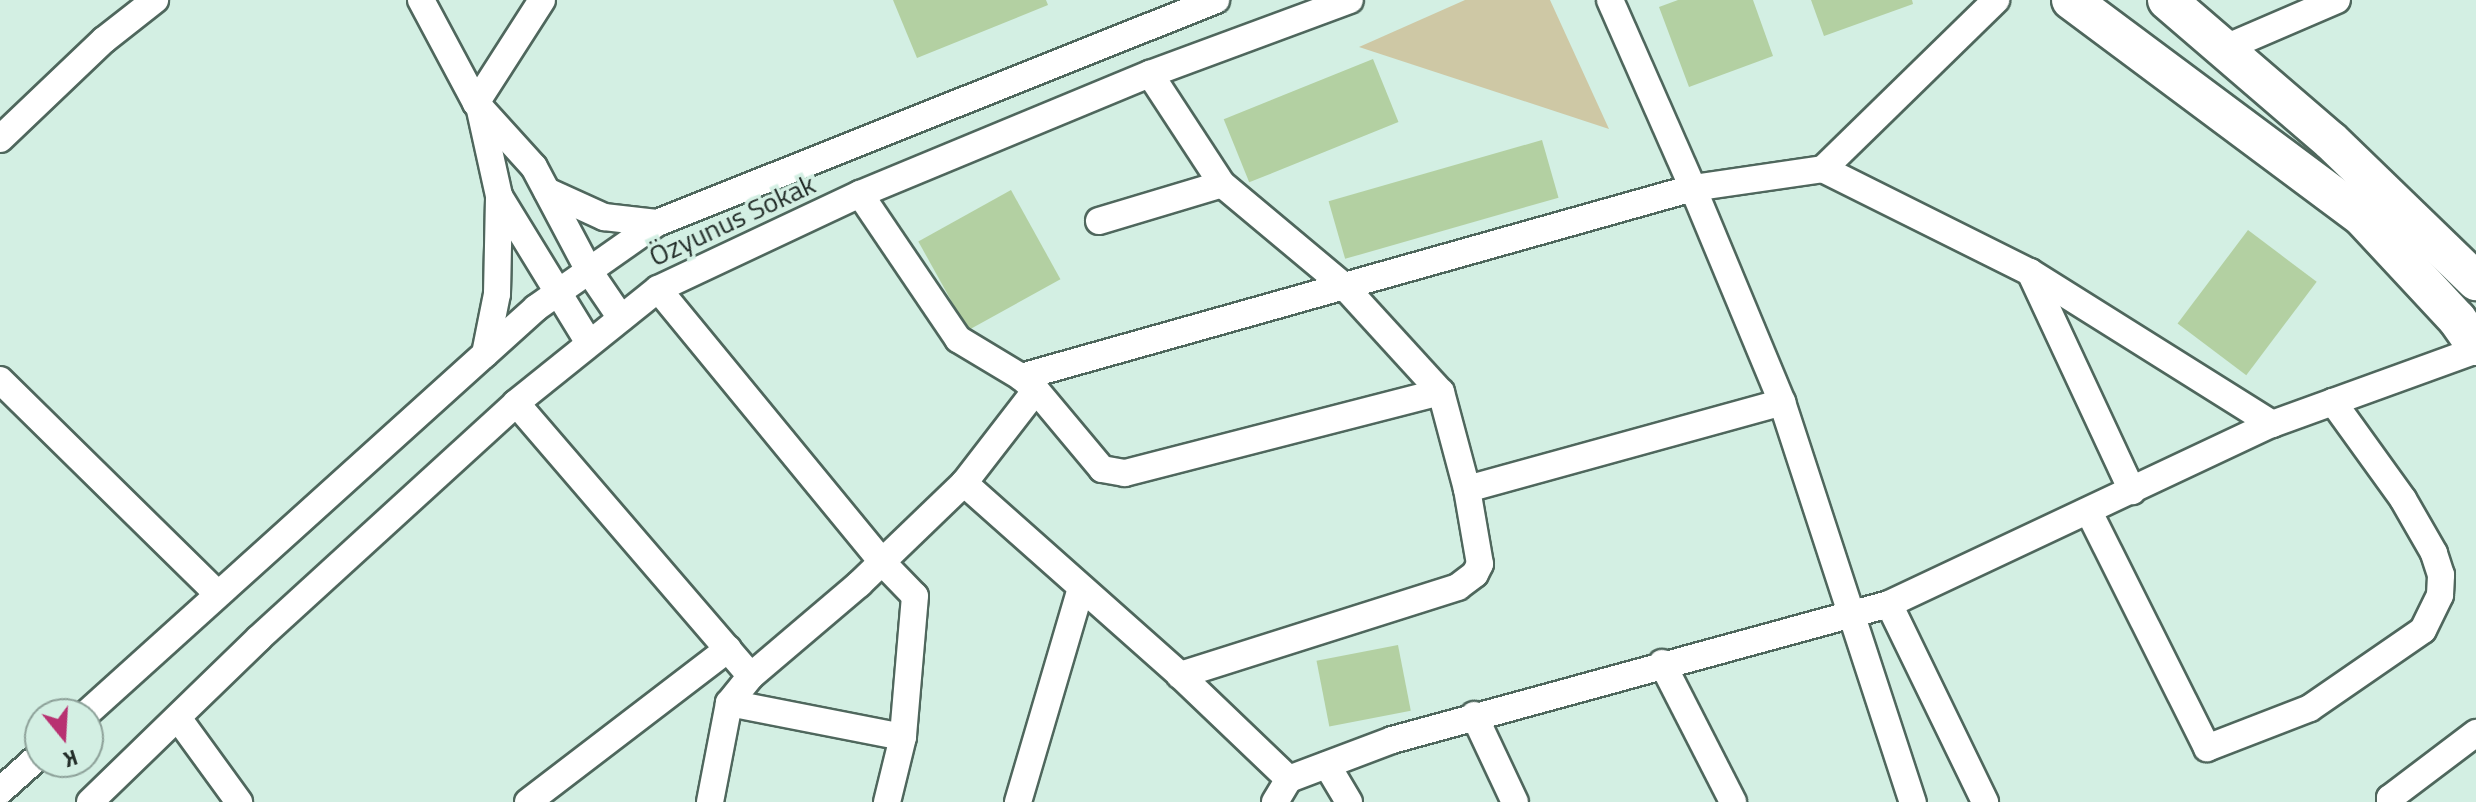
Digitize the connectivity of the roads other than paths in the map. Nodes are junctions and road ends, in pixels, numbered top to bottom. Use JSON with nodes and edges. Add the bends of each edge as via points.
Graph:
{"nodes":[{"id":1,"x":155,"y":0,"type":"edge"},
{"id":2,"x":421,"y":0,"type":"edge"},
{"id":3,"x":542,"y":0,"type":"edge"},
{"id":4,"x":1216,"y":0,"type":"edge"},
{"id":5,"x":1350,"y":0,"type":"edge"},
{"id":6,"x":1610,"y":0,"type":"edge"},
{"id":7,"x":1996,"y":0,"type":"edge"},
{"id":8,"x":2071,"y":0,"type":"edge"},
{"id":9,"x":2167,"y":0,"type":"edge"},
{"id":10,"x":2337,"y":0,"type":"edge"},
{"id":11,"x":2223,"y":49,"type":"junction"},
{"id":12,"x":1150,"y":74,"type":"junction"},
{"id":13,"x":478,"y":105,"type":"junction"},
{"id":14,"x":0,"y":139,"type":"edge"},
{"id":15,"x":1823,"y":169,"type":"junction"},
{"id":16,"x":1222,"y":184,"type":"junction"},
{"id":17,"x":1693,"y":188,"type":"junction"},
{"id":18,"x":547,"y":191,"type":"junction"},
{"id":19,"x":860,"y":194,"type":"junction"},
{"id":20,"x":499,"y":196,"type":"junction"},
{"id":21,"x":1099,"y":221,"type":"dead end"},
{"id":22,"x":657,"y":223,"type":"junction"},
{"id":23,"x":589,"y":271,"type":"junction"},
{"id":24,"x":2030,"y":272,"type":"junction"},
{"id":25,"x":2476,"y":281,"type":"edge"},
{"id":26,"x":1345,"y":287,"type":"junction"},
{"id":27,"x":658,"y":289,"type":"junction"},
{"id":28,"x":558,"y":292,"type":"junction"},
{"id":29,"x":621,"y":318,"type":"junction"},
{"id":30,"x":589,"y":343,"type":"junction"},
{"id":31,"x":2476,"y":348,"type":"edge"},
{"id":32,"x":485,"y":354,"type":"junction"},
{"id":33,"x":0,"y":380,"type":"edge"},
{"id":34,"x":1029,"y":384,"type":"junction"},
{"id":35,"x":1441,"y":392,"type":"junction"},
{"id":36,"x":1782,"y":402,"type":"junction"},
{"id":37,"x":2333,"y":402,"type":"junction"},
{"id":38,"x":516,"y":403,"type":"junction"},
{"id":39,"x":2272,"y":424,"type":"junction"},
{"id":40,"x":964,"y":483,"type":"junction"},
{"id":41,"x":1467,"y":489,"type":"junction"},
{"id":42,"x":2132,"y":491,"type":"junction"},
{"id":43,"x":2089,"y":512,"type":"junction"},
{"id":44,"x":882,"y":562,"type":"junction"},
{"id":45,"x":1081,"y":588,"type":"junction"},
{"id":46,"x":218,"y":594,"type":"junction"},
{"id":47,"x":1889,"y":604,"type":"junction"},
{"id":48,"x":1851,"y":616,"type":"junction"},
{"id":49,"x":728,"y":649,"type":"junction"},
{"id":50,"x":1662,"y":663,"type":"junction"},
{"id":51,"x":1180,"y":675,"type":"junction"},
{"id":52,"x":751,"y":676,"type":"junction"},
{"id":53,"x":104,"y":698,"type":"edge"},
{"id":54,"x":729,"y":703,"type":"junction"},
{"id":55,"x":1474,"y":715,"type":"junction"},
{"id":56,"x":178,"y":718,"type":"junction"},
{"id":57,"x":2476,"y":733,"type":"edge"},
{"id":58,"x":903,"y":737,"type":"junction"},
{"id":59,"x":1327,"y":765,"type":"junction"},
{"id":60,"x":24,"y":766,"type":"edge"},
{"id":61,"x":5,"y":778,"type":"edge"},
{"id":62,"x":1289,"y":779,"type":"junction"},
{"id":63,"x":90,"y":802,"type":"edge"},
{"id":64,"x":239,"y":802,"type":"edge"},
{"id":65,"x":528,"y":802,"type":"edge"},
{"id":66,"x":710,"y":802,"type":"edge"},
{"id":67,"x":887,"y":802,"type":"edge"},
{"id":68,"x":1018,"y":802,"type":"edge"},
{"id":69,"x":1275,"y":802,"type":"edge"},
{"id":70,"x":1349,"y":802,"type":"edge"},
{"id":71,"x":1515,"y":802,"type":"edge"},
{"id":72,"x":1733,"y":802,"type":"edge"},
{"id":73,"x":1913,"y":802,"type":"edge"},
{"id":74,"x":1985,"y":802,"type":"edge"},
{"id":75,"x":2390,"y":802,"type":"edge"}],
"edges":[{"from":1,"to":14,"type":"street","via":[[104,40]]},
{"from":2,"to":13,"type":"street"},
{"from":3,"to":13,"type":"street"},
{"from":4,"to":22,"type":"street"},
{"from":5,"to":12,"type":"street","name":"Özyunus Sokak"},
{"from":6,"to":17,"type":"street"},
{"from":7,"to":15,"type":"street"},
{"from":8,"to":31,"type":"street","via":[[2363,218],[2457,319]]},
{"from":9,"to":11,"type":"street"},
{"from":10,"to":11,"type":"street"},
{"from":11,"to":25,"type":"street","via":[[2331,141]]},
{"from":12,"to":16,"type":"street"},
{"from":12,"to":19,"type":"street","name":"Özyunus Sokak"},
{"from":13,"to":18,"type":"street","via":[[534,167]]},
{"from":13,"to":20,"type":"street"},
{"from":15,"to":17,"type":"street"},
{"from":15,"to":24,"type":"street"},
{"from":16,"to":21,"type":"street"},
{"from":16,"to":26,"type":"street"},
{"from":17,"to":26,"type":"street"},
{"from":17,"to":36,"type":"street"},
{"from":18,"to":22,"type":"street","via":[[604,217]]},
{"from":18,"to":23,"type":"street"},
{"from":19,"to":27,"type":"street","name":"Özyunus Sokak"},
{"from":19,"to":34,"type":"street","via":[[958,339]]},
{"from":20,"to":28,"type":"street"},
{"from":20,"to":32,"type":"street","via":[[497,294]]},
{"from":22,"to":23,"type":"street"},
{"from":23,"to":28,"type":"street"},
{"from":23,"to":29,"type":"street"},
{"from":24,"to":39,"type":"street"},
{"from":24,"to":42,"type":"street"},
{"from":26,"to":34,"type":"street"},
{"from":26,"to":35,"type":"street"},
{"from":27,"to":29,"type":"street","name":"Özyunus Sokak"},
{"from":27,"to":44,"type":"street"},
{"from":28,"to":30,"type":"street"},
{"from":28,"to":32,"type":"street"},
{"from":29,"to":30,"type":"street","name":"Özyunus Sokak"},
{"from":30,"to":38,"type":"street","name":"Özyunus Sokak"},
{"from":31,"to":37,"type":"street"},
{"from":32,"to":46,"type":"street"},
{"from":33,"to":46,"type":"street"},
{"from":34,"to":35,"type":"street","via":[[1102,469],[1125,473]]},
{"from":34,"to":40,"type":"street"},
{"from":35,"to":41,"type":"street"},
{"from":36,"to":41,"type":"street"},
{"from":36,"to":48,"type":"street"},
{"from":37,"to":39,"type":"street"},
{"from":37,"to":43,"type":"street","via":[[2403,499],[2434,553],[2440,595],[2423,630],[2310,708],[2207,748]]},
{"from":38,"to":49,"type":"street"},
{"from":38,"to":56,"type":"street","name":"Özyunus Sokak"},
{"from":39,"to":42,"type":"street"},
{"from":40,"to":44,"type":"street"},
{"from":40,"to":45,"type":"street"},
{"from":41,"to":51,"type":"street","via":[[1480,564],[1458,587]]},
{"from":42,"to":43,"type":"street"},
{"from":43,"to":47,"type":"street"},
{"from":44,"to":52,"type":"street"},
{"from":44,"to":58,"type":"street","via":[[915,596]]},
{"from":45,"to":51,"type":"street"},
{"from":45,"to":68,"type":"street"},
{"from":46,"to":53,"type":"street"},
{"from":47,"to":48,"type":"street"},
{"from":47,"to":74,"type":"street"},
{"from":48,"to":50,"type":"street"},
{"from":48,"to":73,"type":"street"},
{"from":49,"to":52,"type":"street"},
{"from":49,"to":65,"type":"street"},
{"from":50,"to":55,"type":"street"},
{"from":50,"to":72,"type":"street"},
{"from":51,"to":62,"type":"street"},
{"from":52,"to":54,"type":"street"},
{"from":54,"to":58,"type":"street"},
{"from":54,"to":66,"type":"street"},
{"from":55,"to":59,"type":"street"},
{"from":55,"to":71,"type":"street"},
{"from":56,"to":63,"type":"street","name":"Özyunus Sokak"},
{"from":56,"to":64,"type":"street"},
{"from":57,"to":75,"type":"street"},
{"from":58,"to":67,"type":"street"},
{"from":59,"to":62,"type":"street"},
{"from":59,"to":70,"type":"street"},
{"from":60,"to":61,"type":"street"},
{"from":62,"to":69,"type":"street"}]}
